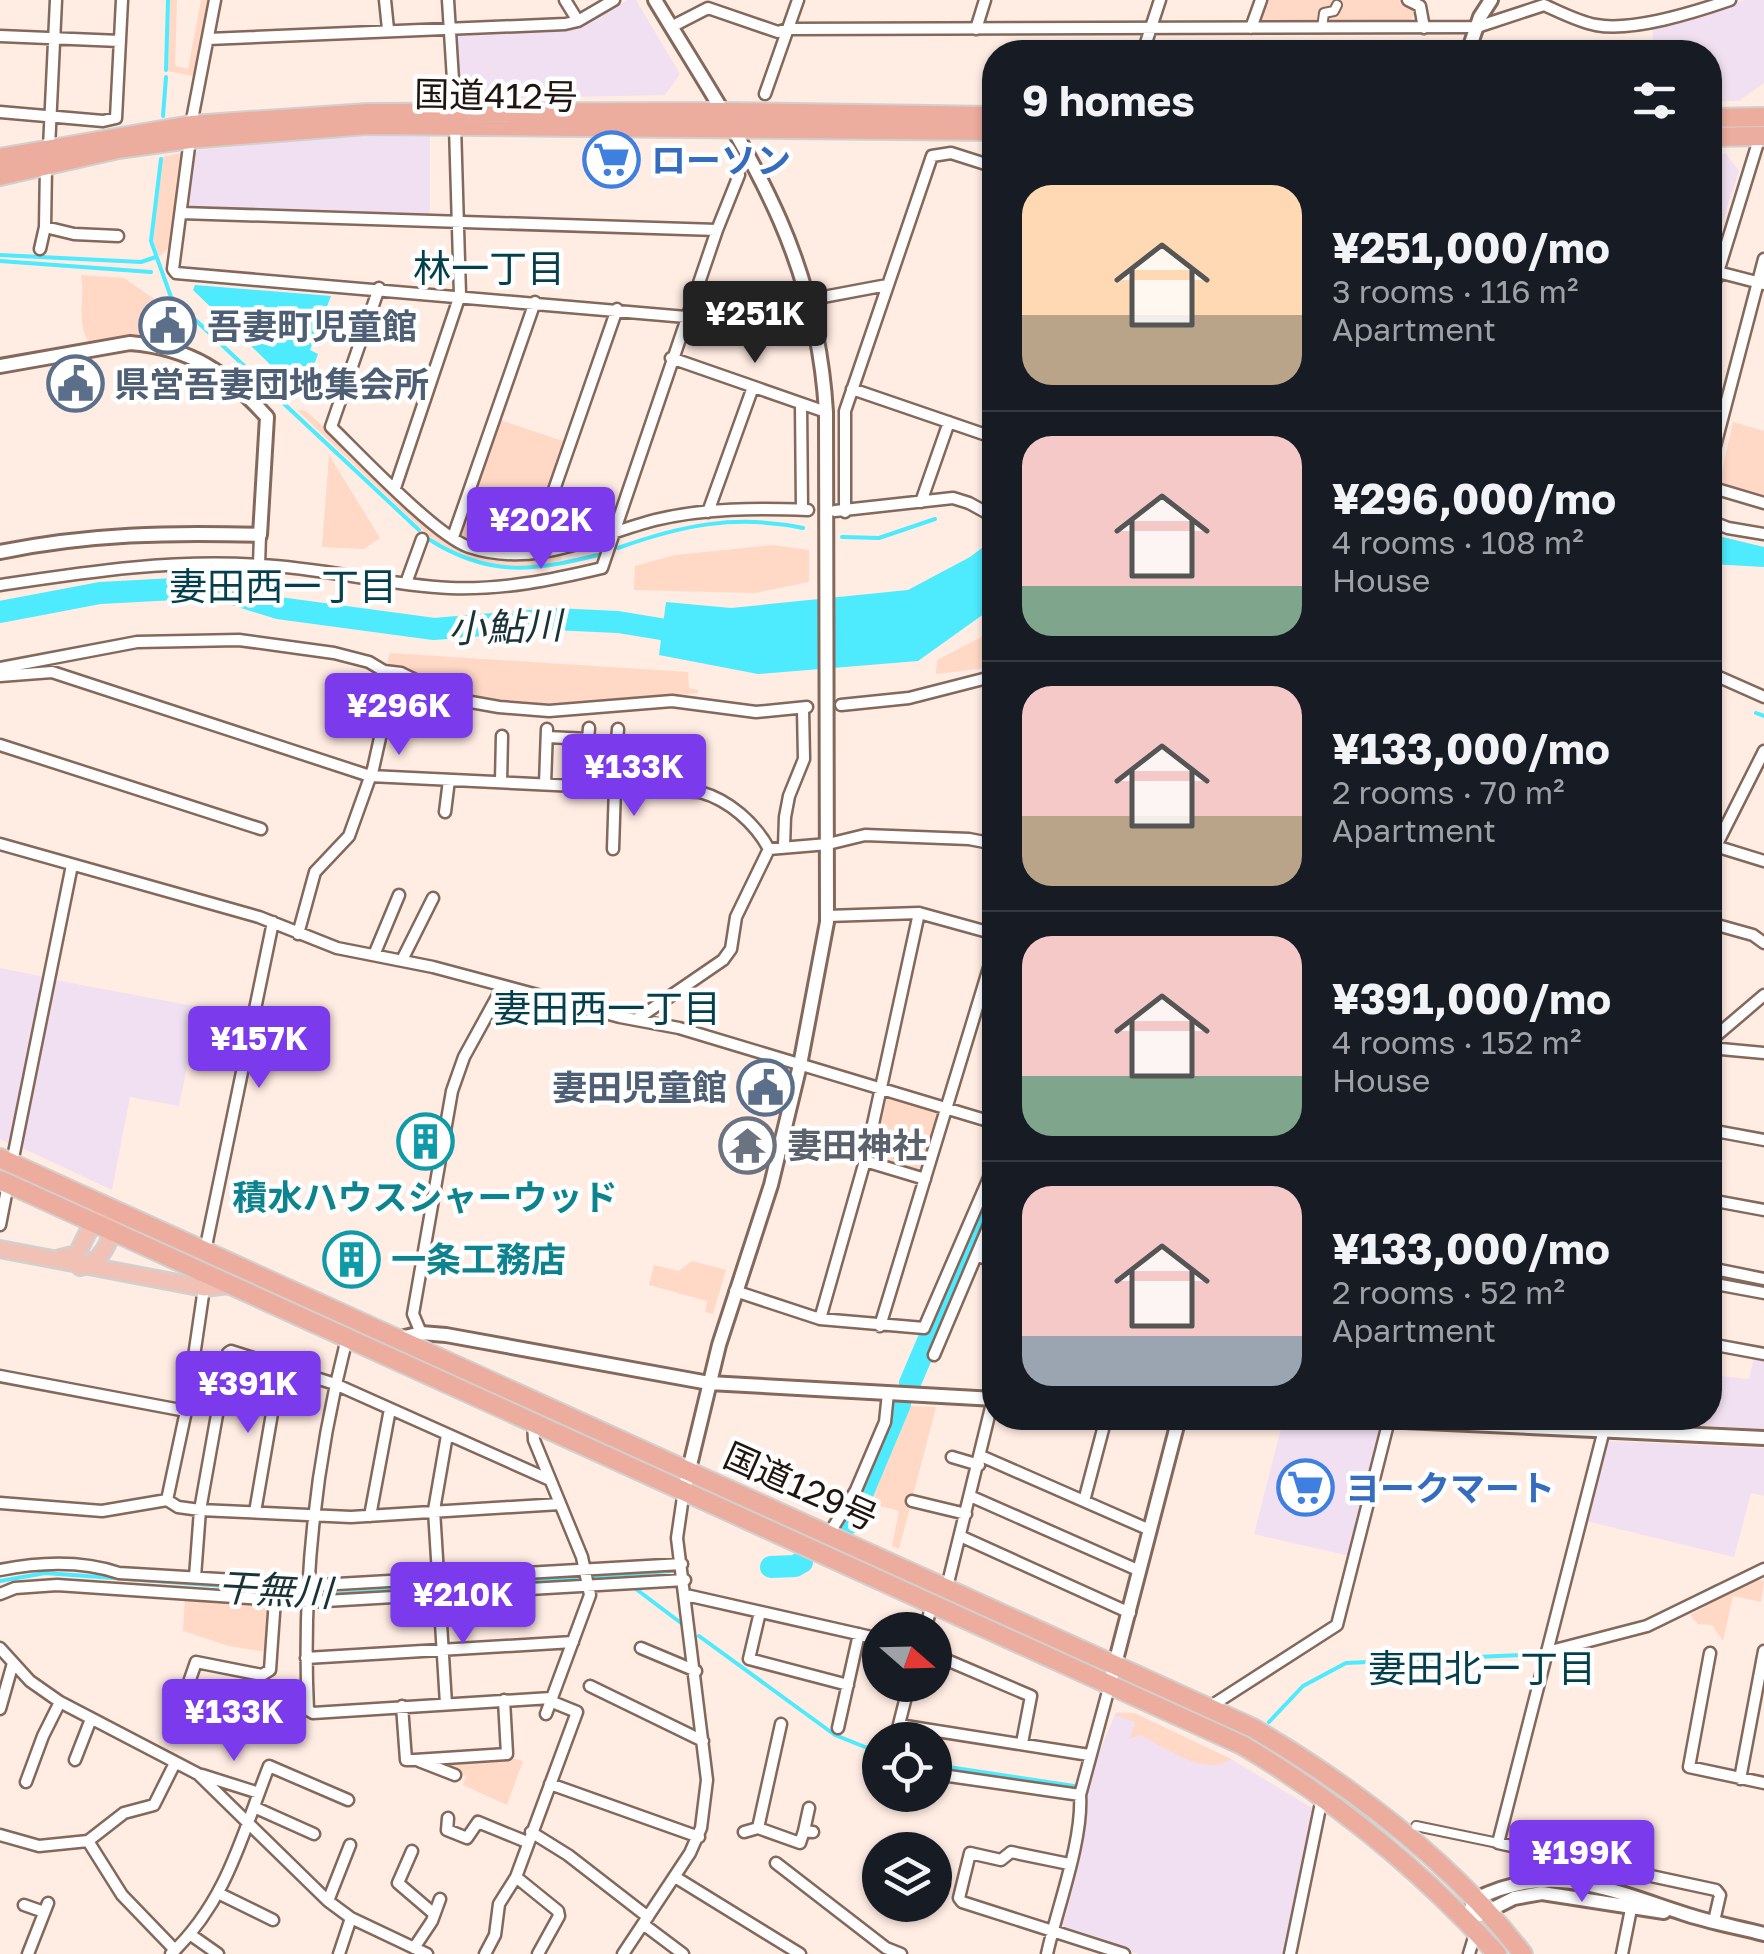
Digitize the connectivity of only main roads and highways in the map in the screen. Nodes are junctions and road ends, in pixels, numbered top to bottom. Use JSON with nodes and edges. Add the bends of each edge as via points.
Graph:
{"nodes":[{"id":1,"x":982,"y":116,"type":"edge"},
{"id":2,"x":1764,"y":116,"type":"edge"},
{"id":3,"x":1722,"y":118,"type":"edge"},
{"id":4,"x":455,"y":119,"type":"junction"},
{"id":5,"x":982,"y":131,"type":"edge"},
{"id":6,"x":1722,"y":136,"type":"edge"},
{"id":7,"x":1762,"y":136,"type":"edge"},
{"id":8,"x":47,"y":156,"type":"junction"},
{"id":9,"x":0,"y":158,"type":"edge"},
{"id":10,"x":0,"y":176,"type":"edge"},
{"id":11,"x":6,"y":1161,"type":"edge"},
{"id":12,"x":4,"y":1182,"type":"edge"},
{"id":13,"x":110,"y":1208,"type":"junction"},
{"id":14,"x":94,"y":1222,"type":"junction"},
{"id":15,"x":112,"y":1230,"type":"junction"},
{"id":16,"x":0,"y":1249,"type":"edge"},
{"id":17,"x":51,"y":1259,"type":"junction"},
{"id":18,"x":80,"y":1267,"type":"junction"},
{"id":19,"x":229,"y":1285,"type":"junction"},
{"id":20,"x":1497,"y":1954,"type":"edge"},
{"id":21,"x":1523,"y":1954,"type":"edge"}],
"edges":[{"from":1,"to":4,"type":"highway","name":"国道412号","via":[[723,112]]},
{"from":2,"to":3,"type":"highway"},
{"from":4,"to":5,"type":"highway","name":"国道412号","via":[[735,131]]},
{"from":4,"to":8,"type":"highway","name":"国道412号","via":[[368,113]]},
{"from":6,"to":7,"type":"highway"},
{"from":8,"to":9,"type":"highway","name":"国道412号"},
{"from":8,"to":10,"type":"highway","name":"国道412号"},
{"from":11,"to":13,"type":"highway","name":"国道129号"},
{"from":12,"to":14,"type":"highway","name":"国道129号"},
{"from":13,"to":14,"type":"main road"},
{"from":13,"to":15,"type":"main road"},
{"from":13,"to":21,"type":"highway","name":"国道129号","via":[[1211,1706],[1367,1802],[1481,1906]]},
{"from":14,"to":15,"type":"highway","name":"国道129号"},
{"from":14,"to":17,"type":"main road","via":[[77,1254]]},
{"from":15,"to":18,"type":"main road","via":[[100,1256]]},
{"from":15,"to":19,"type":"highway","name":"国道129号"},
{"from":16,"to":17,"type":"main road"},
{"from":17,"to":18,"type":"main road"},
{"from":18,"to":19,"type":"main road","via":[[204,1288]]},
{"from":19,"to":20,"type":"highway","name":"国道129号","via":[[1242,1745],[1323,1796],[1394,1853]]}]}
